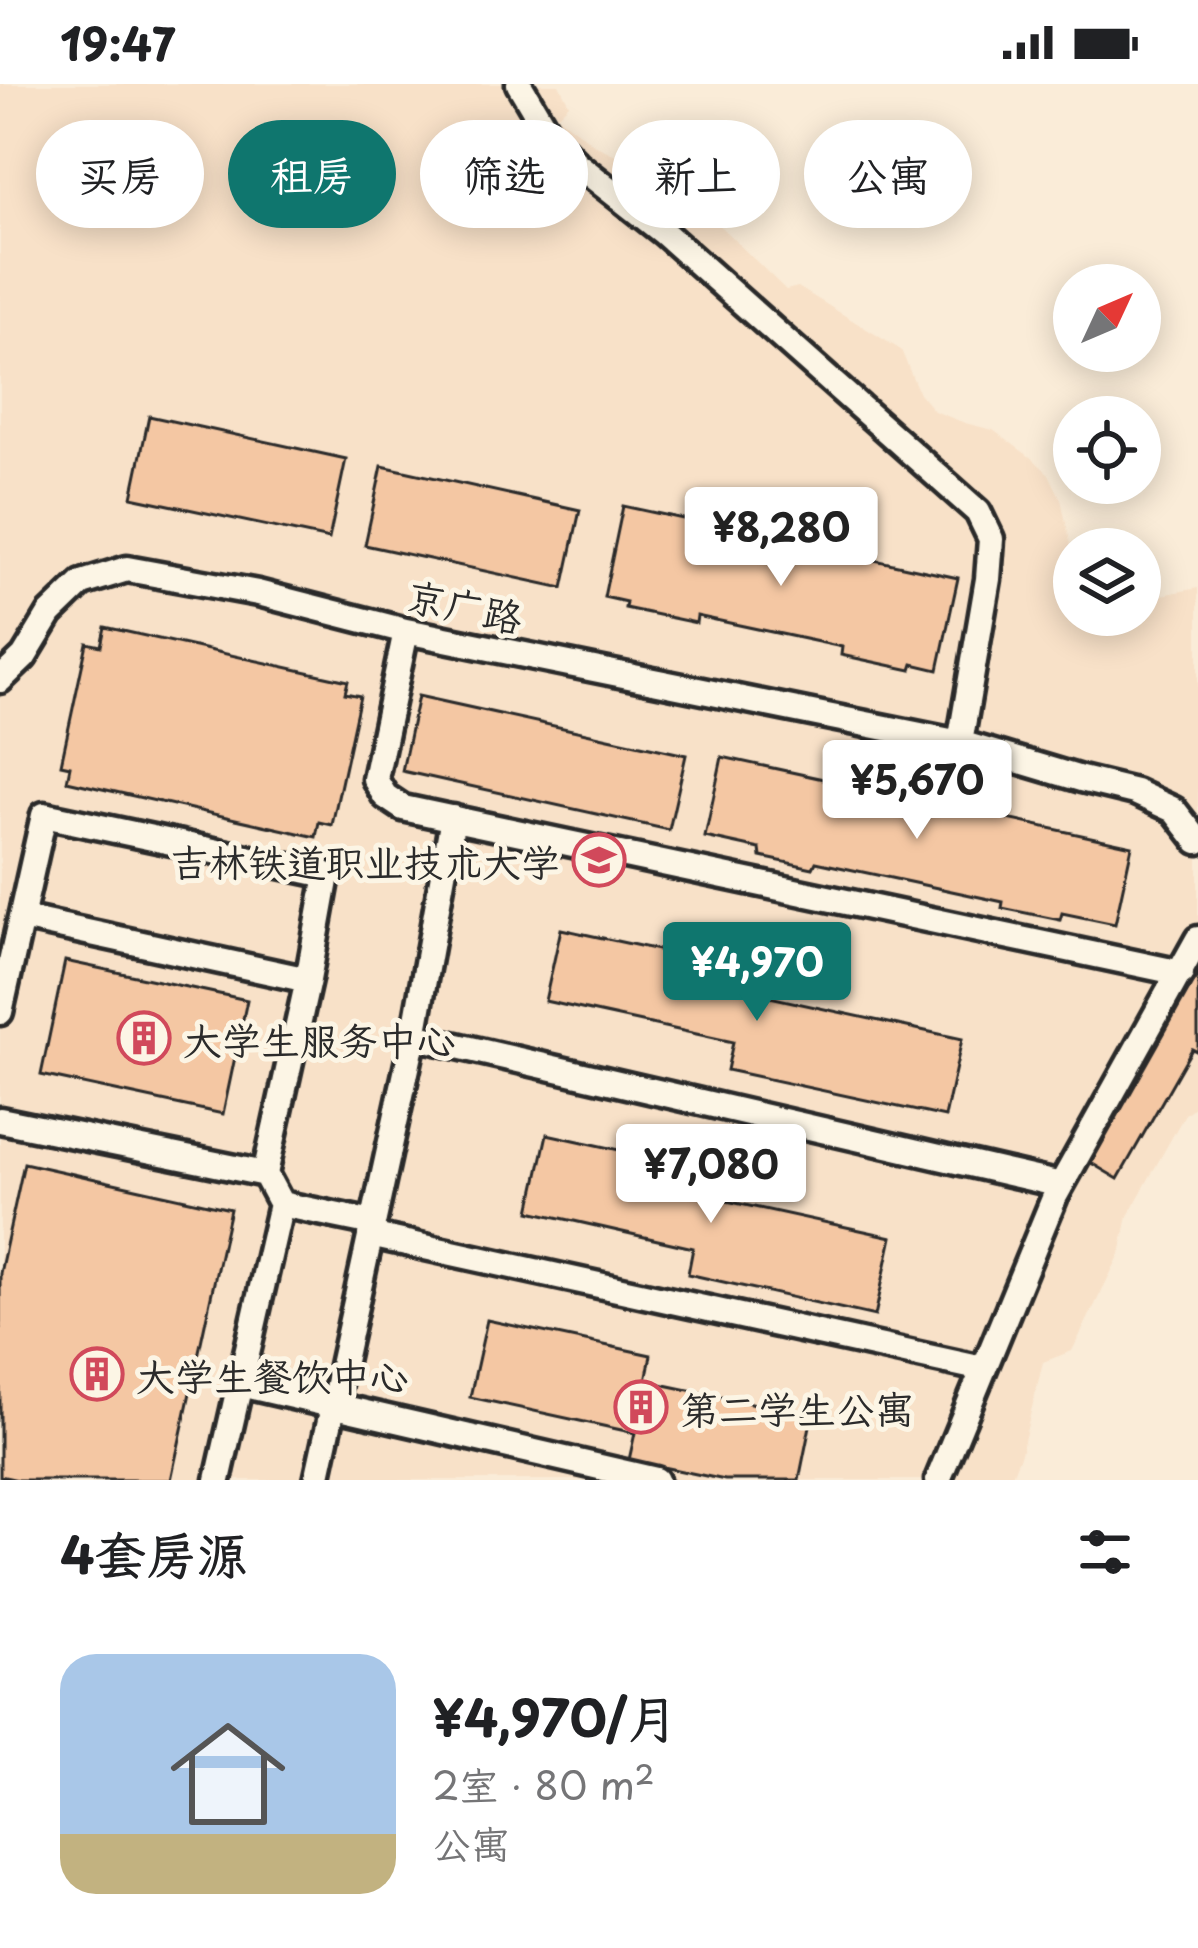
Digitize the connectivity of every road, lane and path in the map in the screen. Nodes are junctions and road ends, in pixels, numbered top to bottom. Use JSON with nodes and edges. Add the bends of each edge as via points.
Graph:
{"nodes":[{"id":1,"x":519,"y":84,"type":"edge"},
{"id":2,"x":406,"y":631,"type":"junction"},
{"id":3,"x":0,"y":680,"type":"edge"},
{"id":4,"x":961,"y":743,"type":"junction"},
{"id":5,"x":453,"y":818,"type":"junction"},
{"id":6,"x":1198,"y":841,"type":"edge"},
{"id":7,"x":22,"y":918,"type":"junction"},
{"id":8,"x":1198,"y":939,"type":"edge"},
{"id":9,"x":1181,"y":973,"type":"junction"},
{"id":10,"x":308,"y":980,"type":"junction"},
{"id":11,"x":0,"y":1012,"type":"edge"},
{"id":12,"x":414,"y":1036,"type":"junction"},
{"id":13,"x":0,"y":1120,"type":"edge"},
{"id":14,"x":265,"y":1174,"type":"junction"},
{"id":15,"x":1061,"y":1185,"type":"junction"},
{"id":16,"x":281,"y":1204,"type":"junction"},
{"id":17,"x":372,"y":1229,"type":"junction"},
{"id":18,"x":983,"y":1369,"type":"junction"},
{"id":19,"x":240,"y":1384,"type":"junction"},
{"id":20,"x":334,"y":1405,"type":"junction"},
{"id":21,"x":218,"y":1480,"type":"edge"},
{"id":22,"x":317,"y":1480,"type":"edge"},
{"id":23,"x":656,"y":1480,"type":"edge"},
{"id":24,"x":938,"y":1480,"type":"edge"}],
"edges":[{"from":1,"to":4,"type":"lane","via":[[578,165],[978,512],[991,539]]},
{"from":2,"to":3,"type":"lane","name":"京广路","via":[[127,569],[82,583]]},
{"from":2,"to":4,"type":"lane","name":"京广路"},
{"from":2,"to":5,"type":"lane","via":[[375,779],[403,808]]},
{"from":4,"to":6,"type":"lane","name":"京广路","via":[[1135,792],[1174,810]]},
{"from":5,"to":9,"type":"lane"},
{"from":5,"to":12,"type":"lane"},
{"from":7,"to":10,"type":"lane"},
{"from":7,"to":10,"type":"lane","via":[[44,815],[306,870],[328,875]]},
{"from":7,"to":11,"type":"lane"},
{"from":8,"to":9,"type":"lane"},
{"from":9,"to":15,"type":"lane"},
{"from":10,"to":14,"type":"lane"},
{"from":12,"to":15,"type":"lane"},
{"from":12,"to":17,"type":"lane"},
{"from":13,"to":14,"type":"lane"},
{"from":14,"to":16,"type":"lane"},
{"from":15,"to":18,"type":"lane"},
{"from":16,"to":17,"type":"lane"},
{"from":16,"to":19,"type":"lane"},
{"from":17,"to":18,"type":"lane"},
{"from":17,"to":20,"type":"lane"},
{"from":18,"to":24,"type":"lane"},
{"from":19,"to":20,"type":"lane"},
{"from":19,"to":21,"type":"lane"},
{"from":20,"to":22,"type":"lane"},
{"from":20,"to":23,"type":"lane"}]}
